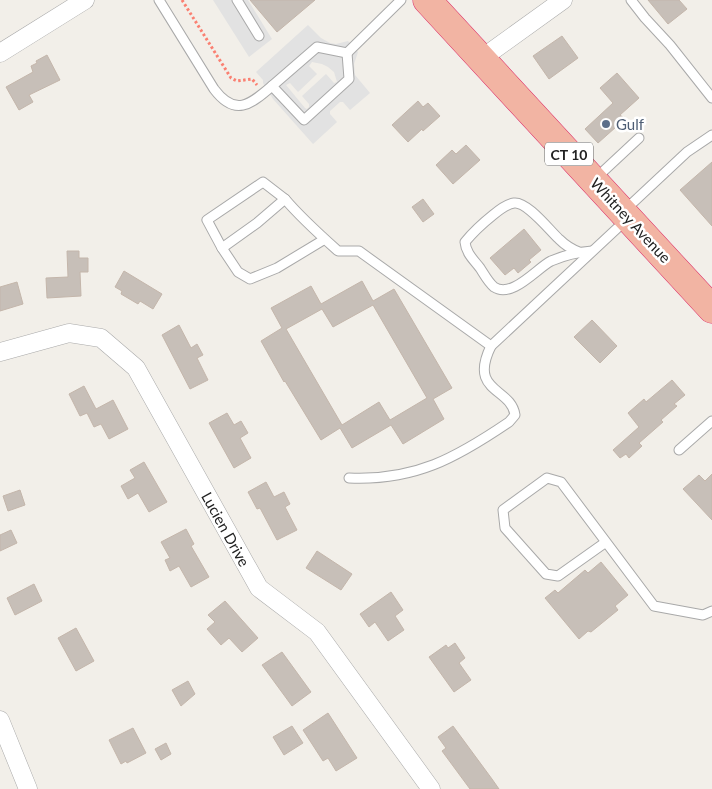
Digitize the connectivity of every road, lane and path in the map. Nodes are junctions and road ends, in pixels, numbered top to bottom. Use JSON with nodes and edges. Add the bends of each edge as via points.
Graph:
{"nodes":[{"id":1,"x":159,"y":0,"type":"edge"},
{"id":2,"x":182,"y":0,"type":"edge"},
{"id":3,"x":237,"y":0,"type":"edge"},
{"id":4,"x":401,"y":0,"type":"edge"},
{"id":5,"x":427,"y":0,"type":"edge"},
{"id":6,"x":563,"y":0,"type":"edge"},
{"id":7,"x":631,"y":0,"type":"edge"},
{"id":8,"x":78,"y":2,"type":"edge"},
{"id":9,"x":259,"y":36,"type":"dead end"},
{"id":10,"x":0,"y":53,"type":"edge"},
{"id":11,"x":346,"y":53,"type":"junction"},
{"id":12,"x":481,"y":59,"type":"junction"},
{"id":13,"x":272,"y":86,"type":"junction"},
{"id":14,"x":264,"y":93,"type":"junction"},
{"id":15,"x":712,"y":98,"type":"edge"},
{"id":16,"x":712,"y":136,"type":"edge"},
{"id":17,"x":638,"y":138,"type":"dead end"},
{"id":18,"x":594,"y":180,"type":"junction"},
{"id":19,"x":285,"y":199,"type":"junction"},
{"id":20,"x":625,"y":215,"type":"junction"},
{"id":21,"x":325,"y":239,"type":"junction"},
{"id":22,"x":222,"y":248,"type":"junction"},
{"id":23,"x":592,"y":251,"type":"junction"},
{"id":24,"x":579,"y":252,"type":"junction"},
{"id":25,"x":712,"y":309,"type":"edge"},
{"id":26,"x":491,"y":346,"type":"junction"},
{"id":27,"x":0,"y":352,"type":"edge"},
{"id":28,"x":712,"y":421,"type":"edge"},
{"id":29,"x":679,"y":450,"type":"dead end"},
{"id":30,"x":349,"y":478,"type":"dead end"},
{"id":31,"x":606,"y":542,"type":"junction"},
{"id":32,"x":712,"y":612,"type":"edge"},
{"id":33,"x":0,"y":720,"type":"edge"},
{"id":34,"x":28,"y":789,"type":"edge"},
{"id":35,"x":430,"y":789,"type":"edge"}],
"edges":[{"from":1,"to":14,"type":"lane","via":[[222,100],[231,104],[247,104]]},
{"from":2,"to":14,"type":"path","via":[[231,78],[237,81],[252,79]]},
{"from":3,"to":9,"type":"lane"},
{"from":4,"to":11,"type":"lane"},
{"from":5,"to":12,"type":"highway","name":"Whitney Avenue","number":"CT 10"},
{"from":6,"to":12,"type":"street"},
{"from":7,"to":15,"type":"lane"},
{"from":8,"to":10,"type":"street"},
{"from":11,"to":13,"type":"lane","via":[[317,47]]},
{"from":11,"to":13,"type":"lane","via":[[349,79],[304,120]]},
{"from":12,"to":18,"type":"highway","name":"Whitney Avenue","number":"CT 10"},
{"from":13,"to":14,"type":"lane"},
{"from":16,"to":20,"type":"lane","via":[[687,152]]},
{"from":17,"to":18,"type":"lane"},
{"from":18,"to":20,"type":"highway","name":"Whitney Avenue","number":"CT 10"},
{"from":19,"to":21,"type":"lane"},
{"from":19,"to":22,"type":"lane"},
{"from":19,"to":22,"type":"lane","via":[[263,182],[206,220]]},
{"from":20,"to":23,"type":"lane"},
{"from":20,"to":25,"type":"highway","name":"Whitney Avenue","number":"CT 10"},
{"from":21,"to":22,"type":"lane","via":[[250,280],[238,272]]},
{"from":21,"to":26,"type":"lane","via":[[338,251],[359,251]]},
{"from":23,"to":24,"type":"lane"},
{"from":23,"to":26,"type":"lane"},
{"from":24,"to":24,"type":"lane","via":[[560,240],[528,210],[514,203],[500,210],[465,242],[466,249],[487,279],[501,289],[533,276],[548,263]]},
{"from":26,"to":30,"type":"lane","via":[[483,368],[487,382],[514,408],[515,415],[509,422],[460,453],[428,468],[393,477]]},
{"from":27,"to":35,"type":"street","name":"Lucien Drive","via":[[69,332],[101,338],[136,368],[259,588],[317,632]]},
{"from":28,"to":29,"type":"lane"},
{"from":31,"to":31,"type":"lane","via":[[561,482],[547,478],[503,510],[505,528],[546,574],[558,576]]},
{"from":31,"to":32,"type":"lane","via":[[654,606],[703,615]]},
{"from":33,"to":34,"type":"street"}]}
